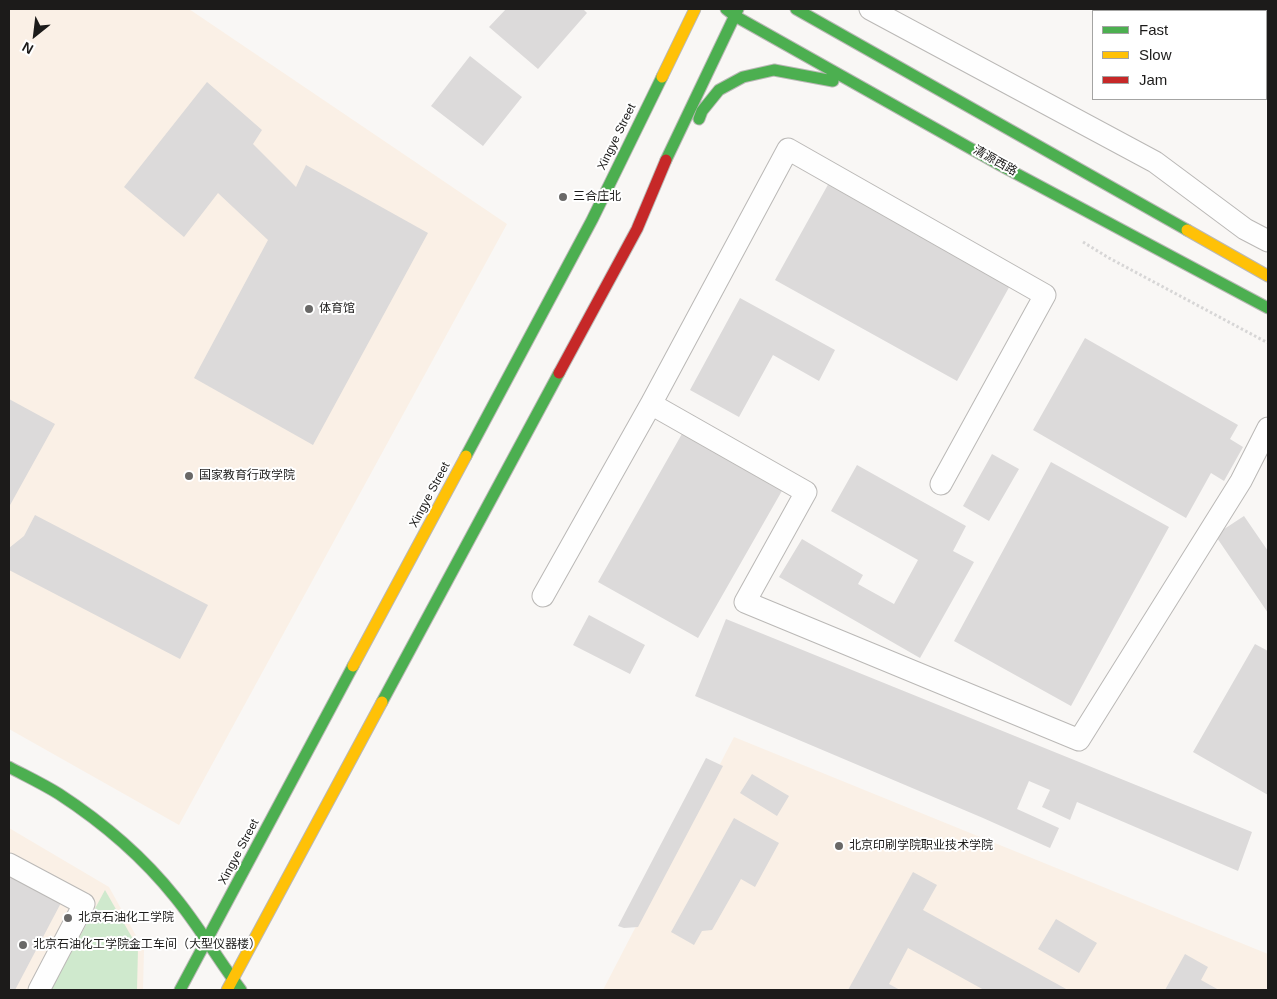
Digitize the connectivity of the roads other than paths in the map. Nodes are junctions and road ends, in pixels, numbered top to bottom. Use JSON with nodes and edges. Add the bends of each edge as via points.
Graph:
{"nodes":[{"id":1,"x":695,"y":9,"type":"edge"},
{"id":2,"x":726,"y":9,"type":"edge"},
{"id":3,"x":796,"y":9,"type":"edge"},
{"id":4,"x":870,"y":9,"type":"edge"},
{"id":5,"x":737,"y":12,"type":"edge"},
{"id":6,"x":870,"y":93,"type":"junction"},
{"id":7,"x":694,"y":128,"type":"dead end"},
{"id":8,"x":669,"y":180,"type":"dead end"},
{"id":9,"x":637,"y":229,"type":"junction"},
{"id":10,"x":1268,"y":241,"type":"edge"},
{"id":11,"x":1268,"y":276,"type":"edge"},
{"id":12,"x":1268,"y":308,"type":"edge"},
{"id":13,"x":651,"y":404,"type":"junction"},
{"id":14,"x":1268,"y":428,"type":"edge"},
{"id":15,"x":941,"y":484,"type":"dead end"},
{"id":16,"x":543,"y":596,"type":"dead end"},
{"id":17,"x":9,"y":767,"type":"edge"},
{"id":18,"x":9,"y":864,"type":"edge"},
{"id":19,"x":207,"y":940,"type":"junction"},
{"id":20,"x":233,"y":980,"type":"junction"},
{"id":21,"x":39,"y":990,"type":"edge"},
{"id":22,"x":180,"y":990,"type":"edge"},
{"id":23,"x":227,"y":990,"type":"edge"},
{"id":24,"x":241,"y":990,"type":"edge"}],
"edges":[{"from":1,"to":19,"type":"main road","name":"Xingye Street","via":[[592,220]]},
{"from":2,"to":5,"type":"main road","name":"清源西路"},
{"from":3,"to":11,"type":"main road"},
{"from":4,"to":10,"type":"street","via":[[1155,162],[1244,228]]},
{"from":5,"to":6,"type":"main road","name":"清源西路"},
{"from":5,"to":9,"type":"main road","via":[[676,137]]},
{"from":6,"to":7,"type":"main road","via":[[824,78],[774,70],[743,77],[720,90],[702,111]]},
{"from":6,"to":12,"type":"main road","name":"清源西路"},
{"from":8,"to":9,"type":"main road"},
{"from":9,"to":20,"type":"main road"},
{"from":13,"to":14,"type":"street","via":[[806,492],[745,602],[1079,740],[1241,481]]},
{"from":13,"to":15,"type":"street","via":[[788,149],[1046,295]]},
{"from":13,"to":16,"type":"street"},
{"from":17,"to":19,"type":"main road","via":[[58,794],[100,824],[140,860]]},
{"from":18,"to":21,"type":"street","via":[[84,904]]},
{"from":19,"to":20,"type":"main road"},
{"from":19,"to":22,"type":"main road","name":"Xingye Street"},
{"from":20,"to":23,"type":"main road"},
{"from":20,"to":24,"type":"main road"}]}
